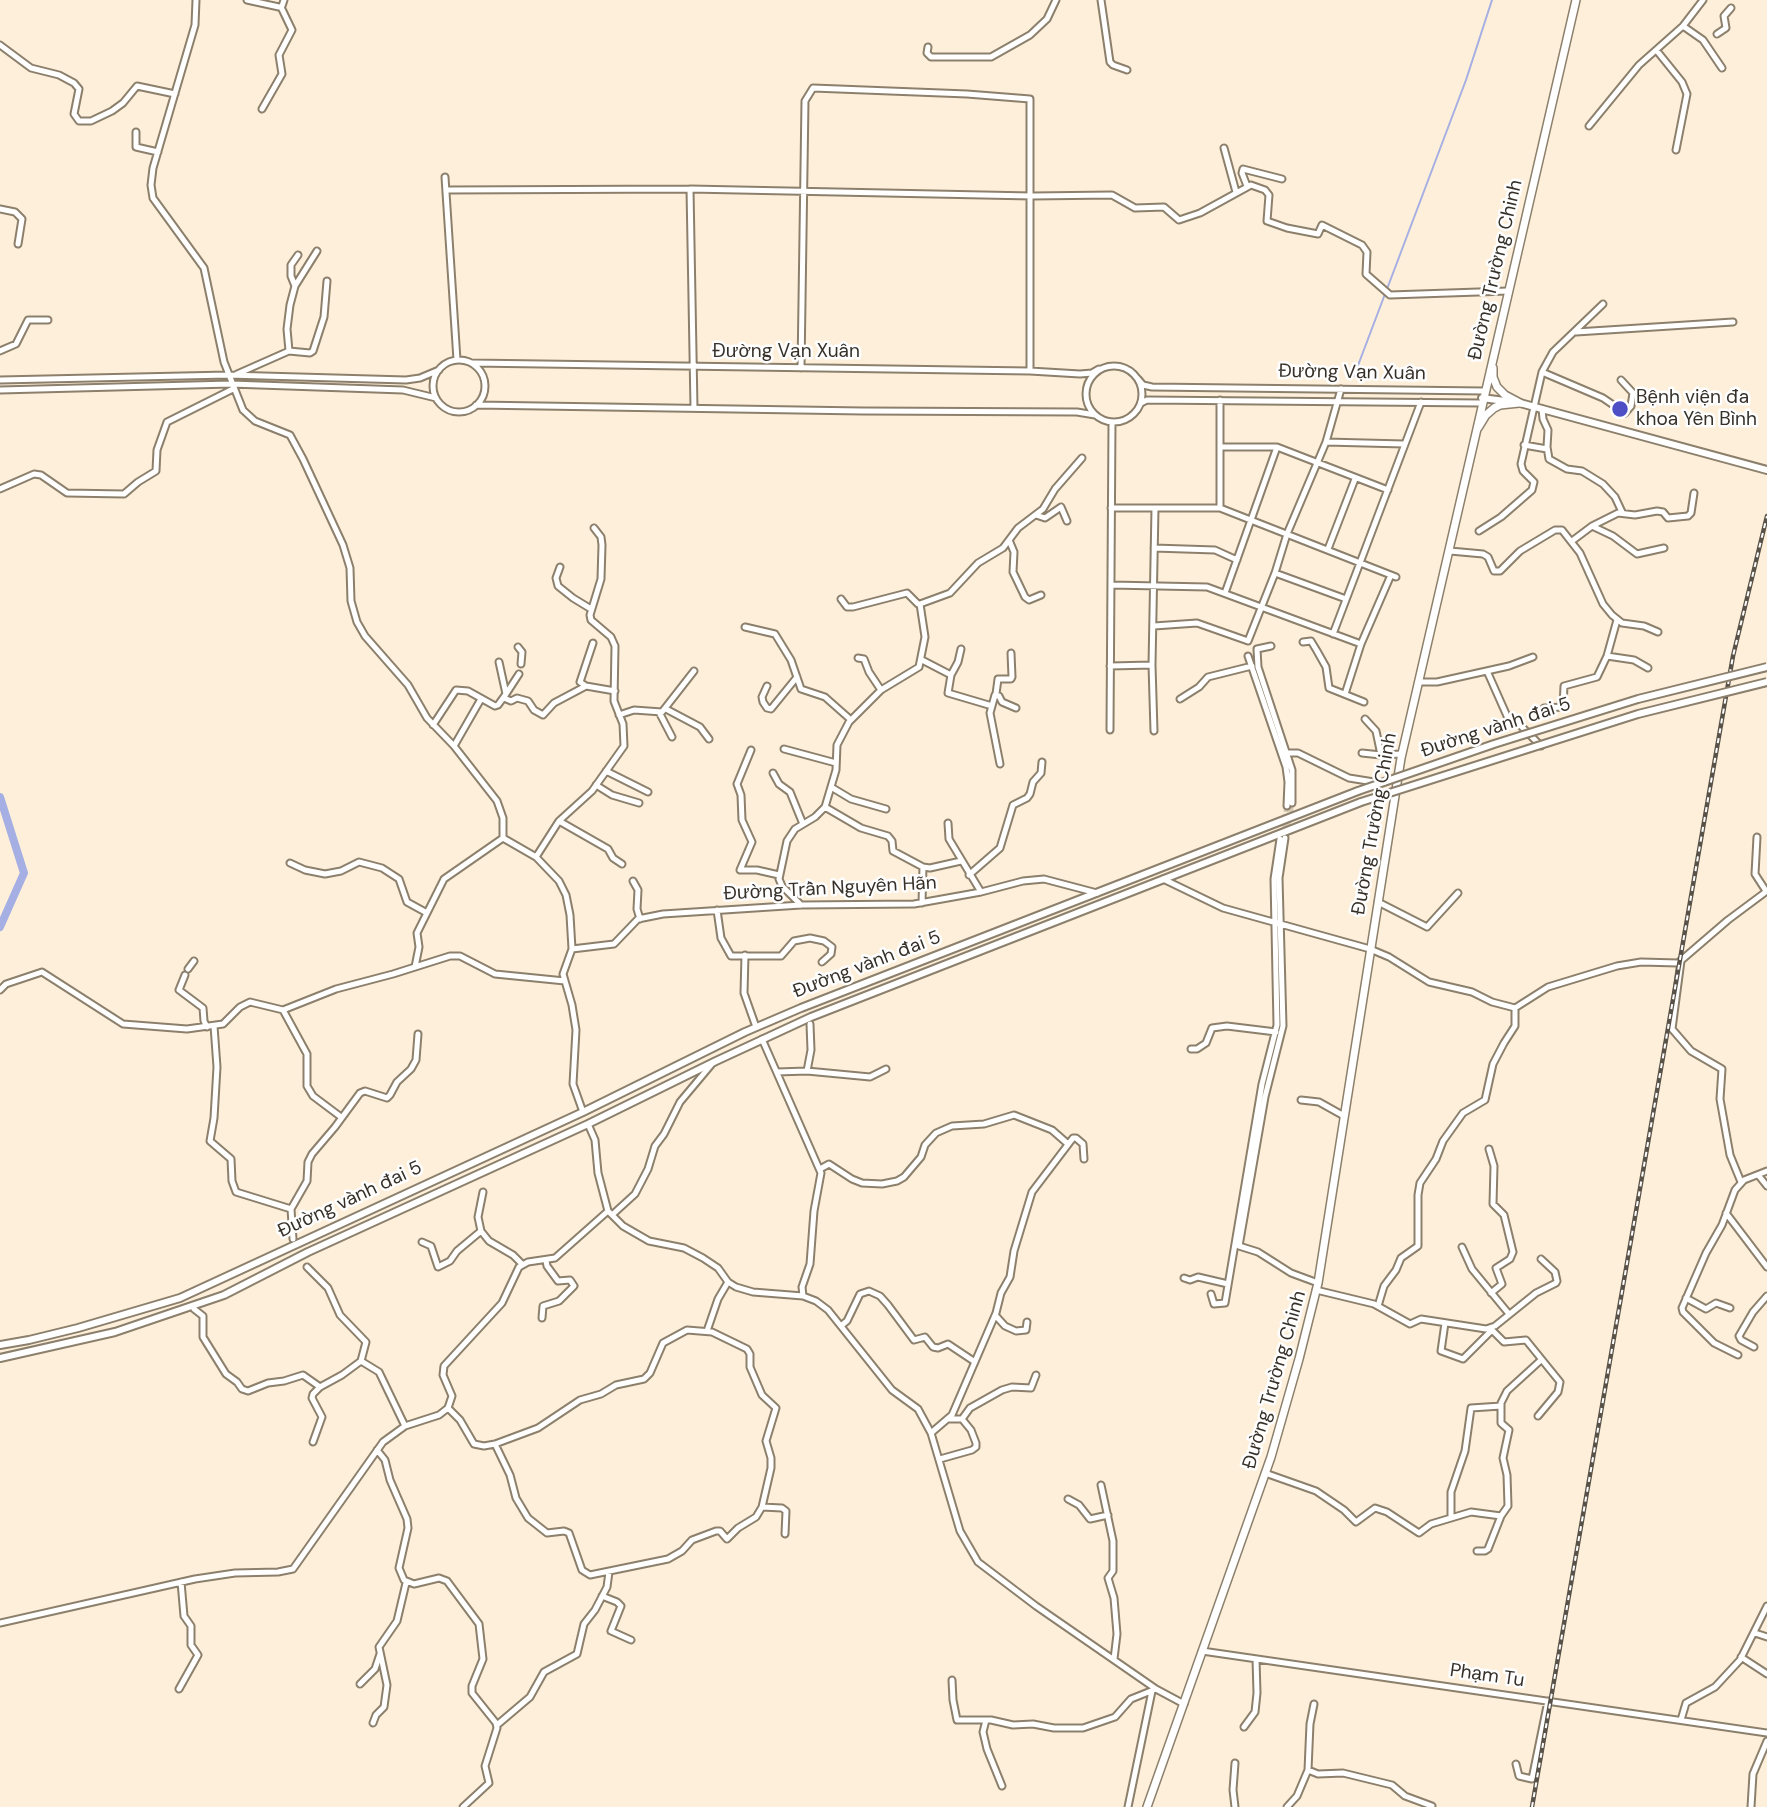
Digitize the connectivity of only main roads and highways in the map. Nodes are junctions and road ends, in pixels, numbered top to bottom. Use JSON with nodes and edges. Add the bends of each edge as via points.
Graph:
{"nodes":[{"id":1,"x":1576,"y":0,"type":"edge"},
{"id":2,"x":1494,"y":350,"type":"junction"},
{"id":3,"x":1483,"y":397,"type":"junction"},
{"id":4,"x":1520,"y":403,"type":"junction"},
{"id":5,"x":1475,"y":434,"type":"junction"},
{"id":6,"x":1767,"y":470,"type":"edge"},
{"id":7,"x":1767,"y":667,"type":"edge"},
{"id":8,"x":1767,"y":682,"type":"edge"},
{"id":9,"x":583,"y":1112,"type":"junction"},
{"id":10,"x":588,"y":1124,"type":"junction"},
{"id":11,"x":0,"y":1345,"type":"edge"},
{"id":12,"x":0,"y":1358,"type":"edge"},
{"id":13,"x":1147,"y":1807,"type":"edge"}],
"edges":[{"from":1,"to":2,"type":"highway","name":"Đường Trường Chinh"},
{"from":2,"to":3,"type":"highway","name":"Đường Trường Chinh"},
{"from":2,"to":4,"type":"highway","via":[[1494,383]]},
{"from":3,"to":4,"type":"main road","name":"Đường Vạn Xuân"},
{"from":3,"to":5,"type":"highway","name":"Đường Trường Chinh"},
{"from":4,"to":5,"type":"highway","via":[[1494,408]]},
{"from":4,"to":6,"type":"main road","name":"Đường Vạn Xuân"},
{"from":5,"to":13,"type":"highway","name":"Đường Trường Chinh","via":[[1402,754],[1317,1286],[1265,1473]]},
{"from":7,"to":9,"type":"main road","name":"Đường vành đai 5","bridge":true,"via":[[1638,699],[1358,791],[804,1006]]},
{"from":8,"to":10,"type":"main road","name":"Đường vành đai 5","bridge":true,"via":[[1638,714],[1361,802],[811,1017]]},
{"from":9,"to":10,"type":"main road"},
{"from":9,"to":11,"type":"main road","name":"Đường vành đai 5","via":[[180,1297],[78,1328]]},
{"from":10,"to":12,"type":"main road","name":"Đường vành đai 5","via":[[224,1295],[115,1332]]}]}
